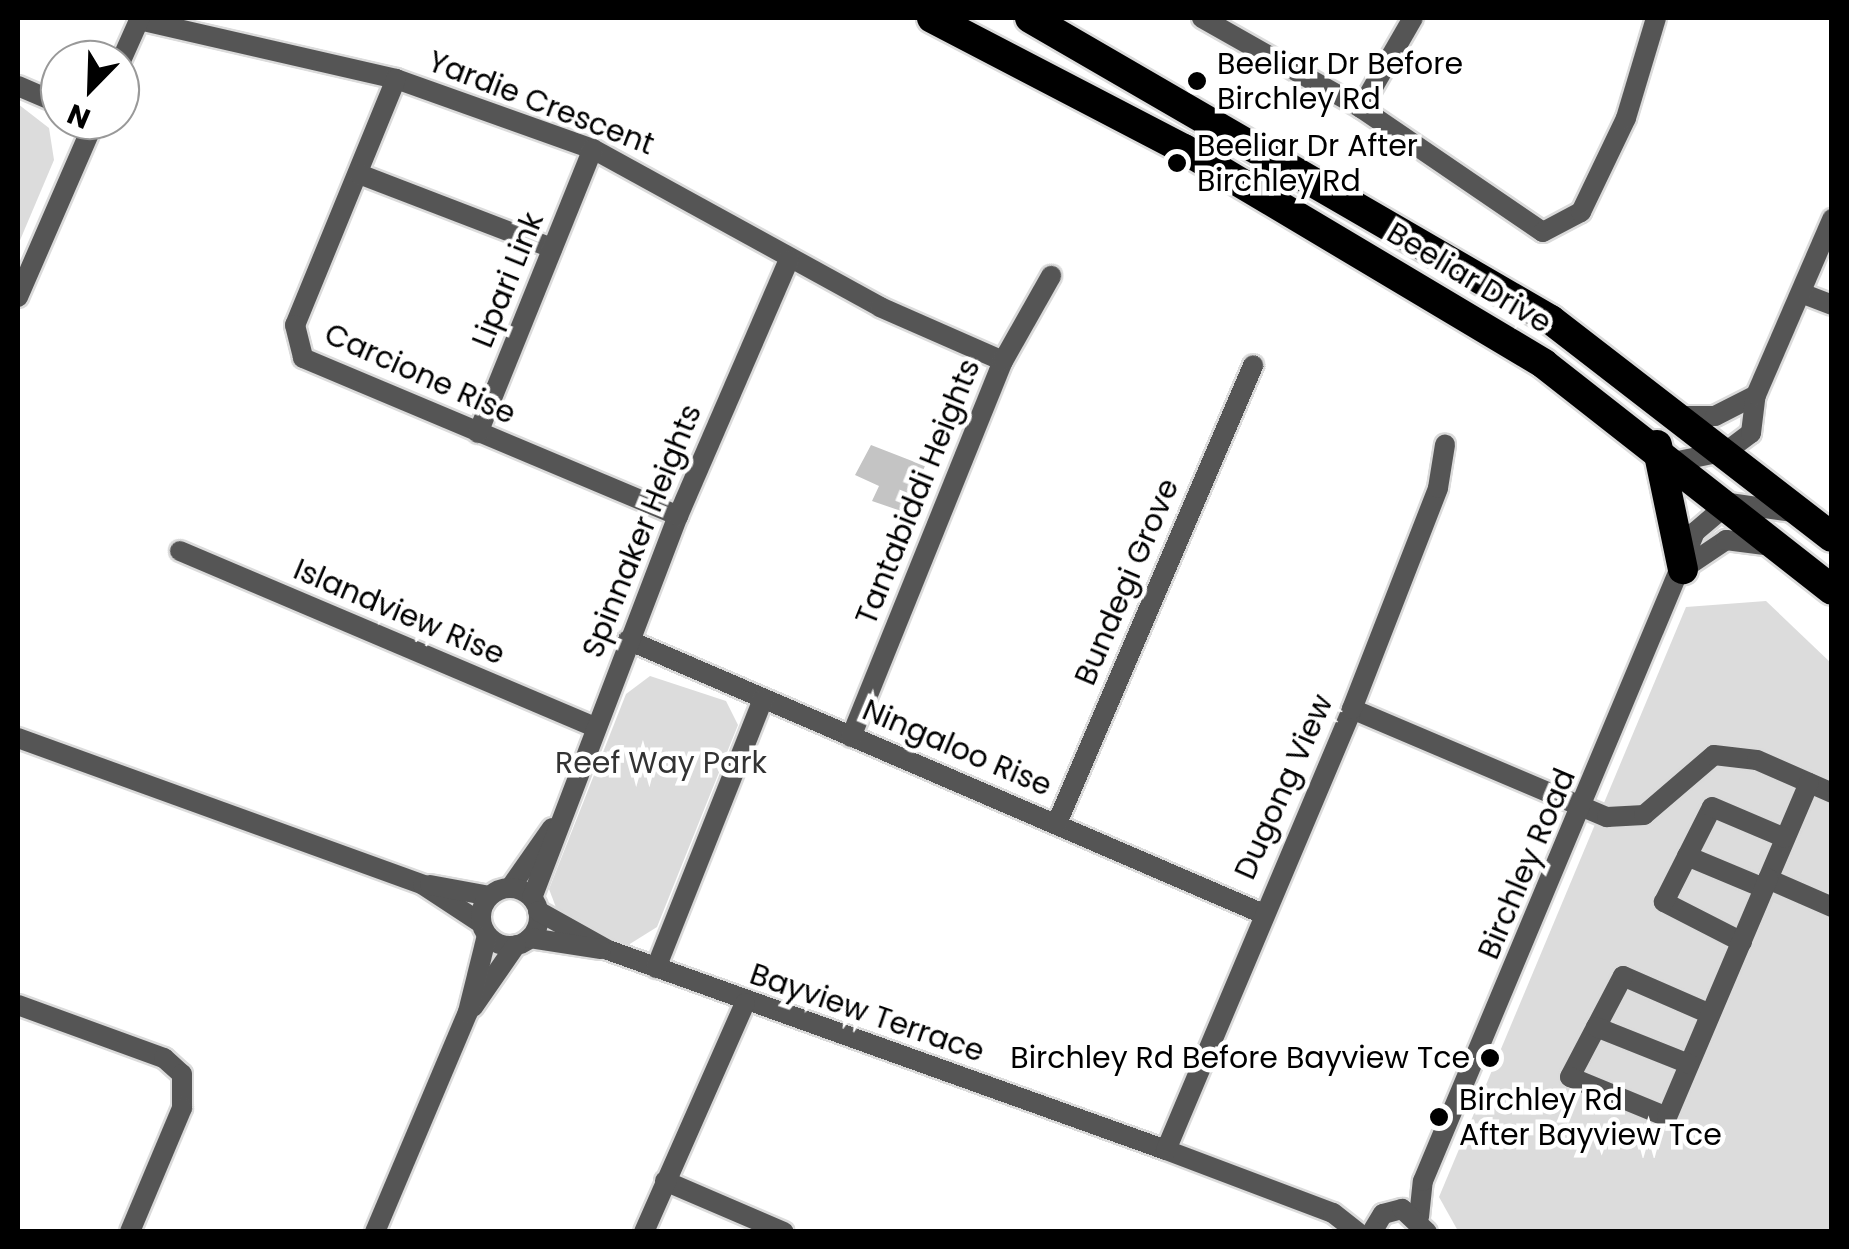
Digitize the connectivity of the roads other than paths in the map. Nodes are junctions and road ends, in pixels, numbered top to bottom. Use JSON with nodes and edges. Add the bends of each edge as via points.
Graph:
{"nodes":[{"id":1,"x":139,"y":18,"type":"edge"},
{"id":2,"x":932,"y":18,"type":"edge"},
{"id":3,"x":1030,"y":18,"type":"edge"},
{"id":4,"x":1202,"y":18,"type":"edge"},
{"id":5,"x":1413,"y":18,"type":"edge"},
{"id":6,"x":1656,"y":18,"type":"edge"},
{"id":7,"x":396,"y":79,"type":"junction"},
{"id":8,"x":1361,"y":108,"type":"junction"},
{"id":9,"x":87,"y":140,"type":"edge"},
{"id":10,"x":594,"y":149,"type":"junction"},
{"id":11,"x":359,"y":174,"type":"junction"},
{"id":12,"x":1832,"y":219,"type":"edge"},
{"id":13,"x":552,"y":248,"type":"junction"},
{"id":14,"x":1438,"y":251,"type":"junction"},
{"id":15,"x":789,"y":260,"type":"junction"},
{"id":16,"x":1051,"y":276,"type":"dead end"},
{"id":17,"x":1802,"y":292,"type":"junction"},
{"id":18,"x":18,"y":297,"type":"edge"},
{"id":19,"x":1832,"y":305,"type":"edge"},
{"id":20,"x":1002,"y":361,"type":"junction"},
{"id":21,"x":1253,"y":365,"type":"dead end"},
{"id":22,"x":1756,"y":394,"type":"junction"},
{"id":23,"x":1592,"y":396,"type":"junction"},
{"id":24,"x":1686,"y":416,"type":"junction"},
{"id":25,"x":478,"y":433,"type":"junction"},
{"id":26,"x":1445,"y":445,"type":"dead end"},
{"id":27,"x":1727,"y":451,"type":"junction"},
{"id":28,"x":1668,"y":453,"type":"junction"},
{"id":29,"x":1729,"y":503,"type":"junction"},
{"id":30,"x":678,"y":516,"type":"junction"},
{"id":31,"x":1820,"y":527,"type":"edge"},
{"id":32,"x":1786,"y":549,"type":"junction"},
{"id":33,"x":180,"y":551,"type":"dead end"},
{"id":34,"x":1683,"y":570,"type":"junction"},
{"id":35,"x":1832,"y":590,"type":"edge"},
{"id":36,"x":628,"y":640,"type":"junction"},
{"id":37,"x":763,"y":699,"type":"junction"},
{"id":38,"x":1352,"y":709,"type":"junction"},
{"id":39,"x":596,"y":728,"type":"junction"},
{"id":40,"x":851,"y":736,"type":"junction"},
{"id":41,"x":18,"y":738,"type":"edge"},
{"id":42,"x":1808,"y":783,"type":"junction"},
{"id":43,"x":1832,"y":794,"type":"edge"},
{"id":44,"x":1584,"y":807,"type":"junction"},
{"id":45,"x":1058,"y":824,"type":"junction"},
{"id":46,"x":553,"y":826,"type":"junction"},
{"id":47,"x":1785,"y":838,"type":"junction"},
{"id":48,"x":1687,"y":856,"type":"junction"},
{"id":49,"x":1766,"y":884,"type":"junction"},
{"id":50,"x":423,"y":885,"type":"junction"},
{"id":51,"x":500,"y":892,"type":"junction"},
{"id":52,"x":535,"y":904,"type":"junction"},
{"id":53,"x":1832,"y":907,"type":"edge"},
{"id":54,"x":1261,"y":913,"type":"junction"},
{"id":55,"x":484,"y":928,"type":"junction"},
{"id":56,"x":523,"y":942,"type":"junction"},
{"id":57,"x":1742,"y":942,"type":"junction"},
{"id":58,"x":608,"y":950,"type":"junction"},
{"id":59,"x":656,"y":968,"type":"junction"},
{"id":60,"x":745,"y":1003,"type":"junction"},
{"id":61,"x":18,"y":1005,"type":"edge"},
{"id":62,"x":468,"y":1012,"type":"junction"},
{"id":63,"x":1710,"y":1014,"type":"junction"},
{"id":64,"x":1596,"y":1027,"type":"junction"},
{"id":65,"x":1689,"y":1064,"type":"junction"},
{"id":66,"x":1166,"y":1150,"type":"junction"},
{"id":67,"x":1423,"y":1181,"type":"junction"},
{"id":68,"x":666,"y":1182,"type":"junction"},
{"id":69,"x":1333,"y":1213,"type":"junction"},
{"id":70,"x":1383,"y":1218,"type":"edge"},
{"id":71,"x":1423,"y":1224,"type":"edge"},
{"id":72,"x":130,"y":1232,"type":"edge"},
{"id":73,"x":375,"y":1232,"type":"edge"},
{"id":74,"x":644,"y":1232,"type":"edge"},
{"id":75,"x":784,"y":1232,"type":"edge"},
{"id":76,"x":1357,"y":1232,"type":"edge"}],
"edges":[{"from":1,"to":7,"type":"street","name":"Yardie Crescent"},
{"from":2,"to":23,"type":"highway","name":"Beeliar Drive","via":[[1184,149]]},
{"from":3,"to":14,"type":"highway","name":"Beeliar Drive"},
{"from":4,"to":8,"type":"street"},
{"from":5,"to":8,"type":"street"},
{"from":6,"to":8,"type":"street","via":[[1626,118],[1581,212],[1558,230],[1527,227]]},
{"from":7,"to":10,"type":"street","name":"Yardie Crescent"},
{"from":7,"to":11,"type":"street","name":"Carcione Rise"},
{"from":9,"to":18,"type":"street"},
{"from":10,"to":13,"type":"street","name":"Lipari Link"},
{"from":10,"to":15,"type":"street","name":"Yardie Crescent"},
{"from":11,"to":13,"type":"street"},
{"from":11,"to":25,"type":"street","name":"Carcione Rise","via":[[295,325],[296,348],[312,366]]},
{"from":12,"to":17,"type":"street"},
{"from":13,"to":25,"type":"street","name":"Lipari Link"},
{"from":14,"to":23,"type":"highway","via":[[1433,272],[1571,365]]},
{"from":14,"to":24,"type":"highway","name":"Beeliar Drive"},
{"from":15,"to":20,"type":"street","name":"Yardie Crescent"},
{"from":15,"to":30,"type":"street","name":"Spinnaker Heights"},
{"from":16,"to":20,"type":"street","name":"Tantabiddi Heights"},
{"from":17,"to":19,"type":"street"},
{"from":17,"to":22,"type":"street"},
{"from":20,"to":40,"type":"street","name":"Tantabiddi Heights"},
{"from":21,"to":45,"type":"street","name":"Bundegi Grove"},
{"from":22,"to":24,"type":"street","via":[[1728,412]]},
{"from":22,"to":27,"type":"street","via":[[1752,433]]},
{"from":23,"to":28,"type":"highway","name":"Beeliar Drive"},
{"from":24,"to":27,"type":"highway","name":"Beeliar Drive"},
{"from":25,"to":30,"type":"street","name":"Carcione Rise"},
{"from":26,"to":38,"type":"street","name":"Dugong View","via":[[1438,488]]},
{"from":27,"to":28,"type":"street"},
{"from":27,"to":31,"type":"highway","name":"Beeliar Drive"},
{"from":28,"to":29,"type":"highway","name":"Beeliar Drive"},
{"from":28,"to":34,"type":"highway"},
{"from":29,"to":31,"type":"street"},
{"from":29,"to":32,"type":"highway","name":"Beeliar Drive"},
{"from":29,"to":34,"type":"street","name":"Birchley Road","via":[[1695,532]]},
{"from":30,"to":36,"type":"street","name":"Spinnaker Heights"},
{"from":32,"to":34,"type":"street","via":[[1726,540]]},
{"from":32,"to":35,"type":"highway","name":"Beeliar Drive"},
{"from":33,"to":39,"type":"street","name":"Islandview Rise"},
{"from":34,"to":44,"type":"street","name":"Birchley Road"},
{"from":36,"to":37,"type":"street","name":"Ningaloo Rise"},
{"from":36,"to":39,"type":"street","name":"Spinnaker Heights"},
{"from":37,"to":40,"type":"street","name":"Ningaloo Rise"},
{"from":37,"to":59,"type":"street"},
{"from":38,"to":44,"type":"street"},
{"from":38,"to":54,"type":"street","name":"Dugong View"},
{"from":39,"to":46,"type":"street","name":"Spinnaker Heights"},
{"from":40,"to":45,"type":"street","name":"Ningaloo Rise"},
{"from":41,"to":50,"type":"street"},
{"from":42,"to":43,"type":"street"},
{"from":42,"to":44,"type":"street","via":[[1756,760],[1714,755],[1644,815]]},
{"from":42,"to":47,"type":"street"},
{"from":44,"to":67,"type":"street","name":"Birchley Road"},
{"from":45,"to":54,"type":"street","name":"Ningaloo Rise"},
{"from":46,"to":51,"type":"street","name":"Spinnaker Heights"},
{"from":46,"to":52,"type":"street","name":"Spinnaker Heights"},
{"from":47,"to":48,"type":"street","via":[[1712,807]]},
{"from":47,"to":49,"type":"street"},
{"from":48,"to":49,"type":"street"},
{"from":48,"to":57,"type":"street","via":[[1664,907]]},
{"from":49,"to":53,"type":"street"},
{"from":49,"to":57,"type":"street"},
{"from":50,"to":51,"type":"street"},
{"from":50,"to":55,"type":"street"},
{"from":51,"to":52,"type":"street","name":"Bayview Terrace"},
{"from":51,"to":55,"type":"street","name":"Spinnaker Heights"},
{"from":52,"to":56,"type":"street","name":"Spinnaker Heights"},
{"from":52,"to":58,"type":"street","name":"Bayview Terrace"},
{"from":54,"to":66,"type":"street","name":"Dugong View"},
{"from":55,"to":56,"type":"street","name":"Bayview Terrace"},
{"from":55,"to":62,"type":"street"},
{"from":56,"to":58,"type":"street","name":"Bayview Terrace"},
{"from":56,"to":62,"type":"street"},
{"from":57,"to":63,"type":"street"},
{"from":58,"to":59,"type":"street","name":"Bayview Terrace"},
{"from":59,"to":60,"type":"street","name":"Bayview Terrace"},
{"from":60,"to":66,"type":"street","name":"Bayview Terrace"},
{"from":60,"to":68,"type":"street"},
{"from":61,"to":72,"type":"street","via":[[164,1058],[182,1074],[182,1108]]},
{"from":62,"to":73,"type":"street"},
{"from":63,"to":64,"type":"street","via":[[1623,976]]},
{"from":63,"to":65,"type":"street"},
{"from":64,"to":65,"type":"street"},
{"from":64,"to":65,"type":"street","via":[[1570,1077],[1667,1117]]},
{"from":66,"to":69,"type":"street","name":"Bayview Terrace"},
{"from":67,"to":70,"type":"street","name":"Birchley Road"},
{"from":67,"to":71,"type":"street","name":"Birchley Road"},
{"from":68,"to":74,"type":"street"},
{"from":68,"to":75,"type":"street"},
{"from":69,"to":70,"type":"street","name":"Bayview Terrace"},
{"from":69,"to":76,"type":"street","name":"Bayview Terrace"},
{"from":70,"to":71,"type":"street","name":"Bayview Terrace"}]}
